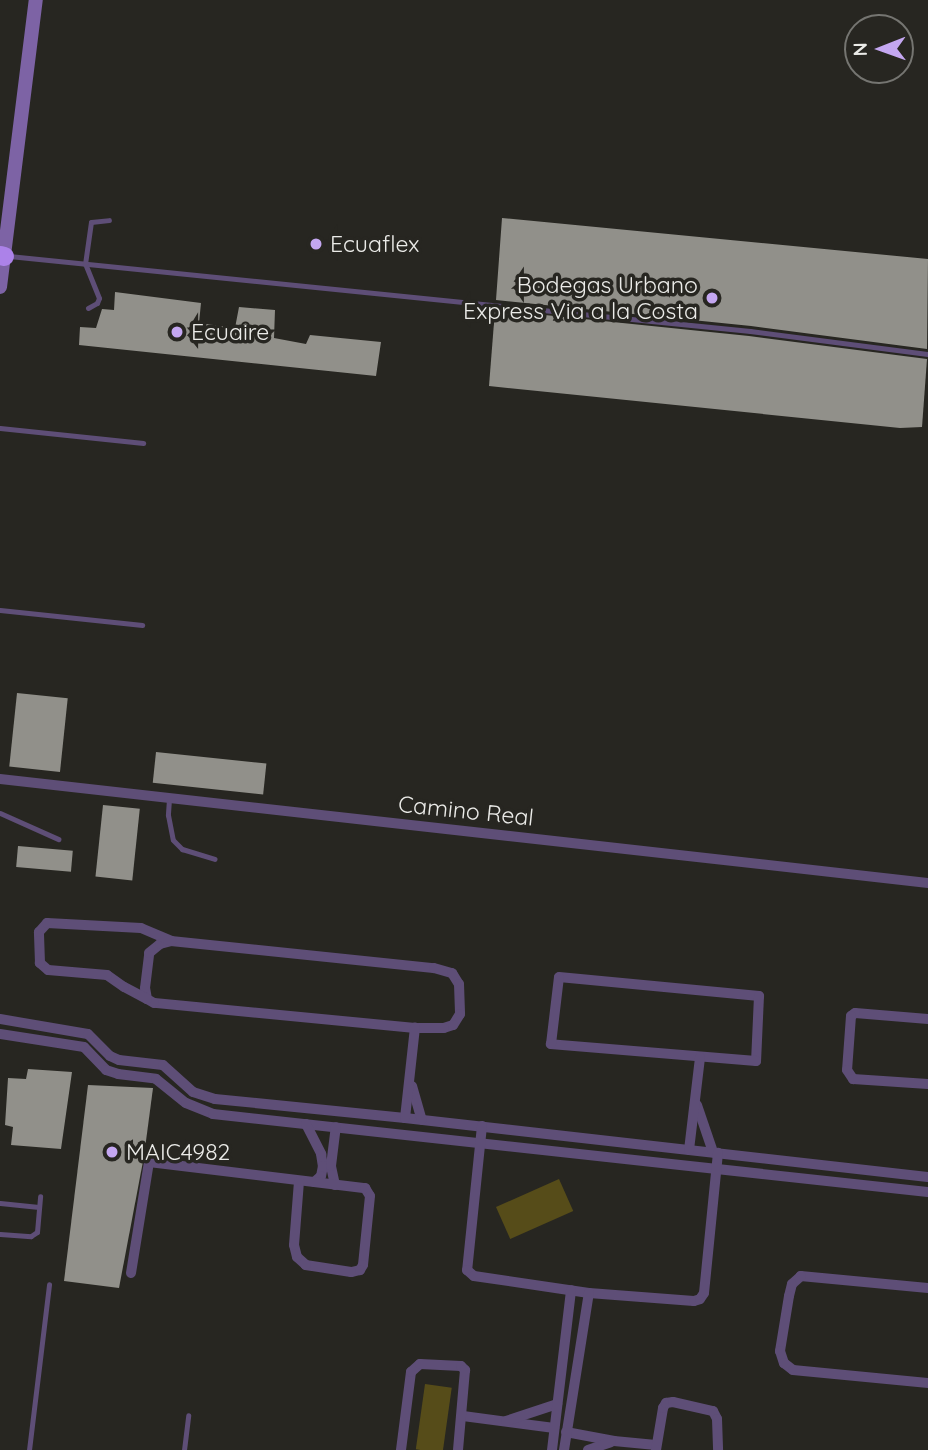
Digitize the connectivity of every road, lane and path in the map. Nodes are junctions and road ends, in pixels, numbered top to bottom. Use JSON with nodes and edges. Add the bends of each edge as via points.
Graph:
{"nodes":[{"id":1,"x":36,"y":0,"type":"edge"},
{"id":2,"x":109,"y":220,"type":"dead end"},
{"id":3,"x":2,"y":256,"type":"edge"},
{"id":4,"x":85,"y":264,"type":"junction"},
{"id":5,"x":0,"y":287,"type":"edge"},
{"id":6,"x":88,"y":308,"type":"dead end"},
{"id":7,"x":928,"y":354,"type":"edge"},
{"id":8,"x":0,"y":428,"type":"edge"},
{"id":9,"x":143,"y":443,"type":"dead end"},
{"id":10,"x":0,"y":610,"type":"edge"},
{"id":11,"x":142,"y":625,"type":"dead end"},
{"id":12,"x":0,"y":779,"type":"edge"},
{"id":13,"x":169,"y":799,"type":"junction"},
{"id":14,"x":0,"y":813,"type":"edge"},
{"id":15,"x":58,"y":839,"type":"dead end"},
{"id":16,"x":215,"y":859,"type":"dead end"},
{"id":17,"x":928,"y":883,"type":"edge"},
{"id":18,"x":170,"y":942,"type":"junction"},
{"id":19,"x":147,"y":999,"type":"junction"},
{"id":20,"x":0,"y":1019,"type":"edge"},
{"id":21,"x":928,"y":1019,"type":"edge"},
{"id":22,"x":415,"y":1028,"type":"junction"},
{"id":23,"x":0,"y":1034,"type":"edge"},
{"id":24,"x":700,"y":1058,"type":"junction"},
{"id":25,"x":410,"y":1080,"type":"junction"},
{"id":26,"x":928,"y":1084,"type":"edge"},
{"id":27,"x":696,"y":1101,"type":"junction"},
{"id":28,"x":259,"y":1104,"type":"junction"},
{"id":29,"x":405,"y":1118,"type":"junction"},
{"id":30,"x":258,"y":1119,"type":"junction"},
{"id":31,"x":422,"y":1120,"type":"junction"},
{"id":32,"x":306,"y":1124,"type":"junction"},
{"id":33,"x":482,"y":1126,"type":"junction"},
{"id":34,"x":336,"y":1127,"type":"junction"},
{"id":35,"x":479,"y":1144,"type":"junction"},
{"id":36,"x":690,"y":1150,"type":"junction"},
{"id":37,"x":716,"y":1152,"type":"junction"},
{"id":38,"x":716,"y":1171,"type":"junction"},
{"id":39,"x":928,"y":1177,"type":"edge"},
{"id":40,"x":299,"y":1181,"type":"junction"},
{"id":41,"x":314,"y":1182,"type":"junction"},
{"id":42,"x":335,"y":1185,"type":"junction"},
{"id":43,"x":928,"y":1192,"type":"edge"},
{"id":44,"x":40,"y":1196,"type":"dead end"},
{"id":45,"x":0,"y":1203,"type":"edge"},
{"id":46,"x":39,"y":1207,"type":"junction"},
{"id":47,"x":0,"y":1234,"type":"edge"},
{"id":48,"x":131,"y":1273,"type":"dead end"},
{"id":49,"x":49,"y":1284,"type":"dead end"},
{"id":50,"x":928,"y":1288,"type":"edge"},
{"id":51,"x":571,"y":1290,"type":"junction"},
{"id":52,"x":589,"y":1293,"type":"junction"},
{"id":53,"x":563,"y":1361,"type":"junction"},
{"id":54,"x":577,"y":1363,"type":"junction"},
{"id":55,"x":928,"y":1383,"type":"edge"},
{"id":56,"x":557,"y":1404,"type":"junction"},
{"id":57,"x":188,"y":1415,"type":"dead end"},
{"id":58,"x":463,"y":1416,"type":"junction"},
{"id":59,"x":504,"y":1422,"type":"junction"},
{"id":60,"x":560,"y":1430,"type":"junction"},
{"id":61,"x":614,"y":1441,"type":"junction"},
{"id":62,"x":656,"y":1447,"type":"edge"},
{"id":63,"x":29,"y":1450,"type":"edge"},
{"id":64,"x":184,"y":1450,"type":"edge"},
{"id":65,"x":401,"y":1450,"type":"edge"},
{"id":66,"x":458,"y":1450,"type":"edge"},
{"id":67,"x":552,"y":1450,"type":"edge"},
{"id":68,"x":564,"y":1450,"type":"edge"},
{"id":69,"x":588,"y":1450,"type":"edge"},
{"id":70,"x":718,"y":1450,"type":"edge"}],
"edges":[{"from":1,"to":3,"type":"street"},
{"from":2,"to":4,"type":"lane","via":[[91,222]]},
{"from":3,"to":4,"type":"lane"},
{"from":3,"to":5,"type":"street"},
{"from":4,"to":6,"type":"lane","via":[[99,298]]},
{"from":4,"to":7,"type":"lane","via":[[750,331]]},
{"from":8,"to":9,"type":"lane"},
{"from":10,"to":11,"type":"lane"},
{"from":12,"to":13,"type":"street","name":"Camino Real"},
{"from":13,"to":16,"type":"lane","via":[[173,840],[182,849]]},
{"from":13,"to":17,"type":"street","name":"Camino Real"},
{"from":14,"to":15,"type":"lane"},
{"from":18,"to":19,"type":"street","via":[[149,953]]},
{"from":18,"to":19,"type":"street","via":[[141,928],[47,923],[39,932],[40,963],[48,970],[107,975]]},
{"from":18,"to":22,"type":"street","via":[[452,973],[459,984],[460,1000],[460,1014],[453,1025]]},
{"from":19,"to":22,"type":"street"},
{"from":20,"to":28,"type":"street","via":[[78,1030],[119,1060],[163,1065],[201,1096]]},
{"from":21,"to":26,"type":"street","via":[[855,1013],[851,1016],[847,1070],[853,1079]]},
{"from":22,"to":25,"type":"street"},
{"from":23,"to":30,"type":"street","via":[[72,1043],[84,1047],[106,1070],[166,1083],[198,1110]]},
{"from":24,"to":24,"type":"street","via":[[754,1063],[759,996],[559,977],[551,1044]]},
{"from":24,"to":27,"type":"street"},
{"from":25,"to":29,"type":"street"},
{"from":25,"to":31,"type":"street"},
{"from":27,"to":36,"type":"street"},
{"from":27,"to":37,"type":"street"},
{"from":28,"to":29,"type":"street"},
{"from":28,"to":30,"type":"street"},
{"from":29,"to":31,"type":"street"},
{"from":30,"to":32,"type":"street"},
{"from":31,"to":33,"type":"street"},
{"from":32,"to":34,"type":"street"},
{"from":32,"to":41,"type":"street","via":[[323,1166],[321,1177]]},
{"from":33,"to":35,"type":"street"},
{"from":33,"to":36,"type":"street"},
{"from":34,"to":35,"type":"street"},
{"from":34,"to":42,"type":"street","via":[[331,1166]]},
{"from":35,"to":38,"type":"street"},
{"from":35,"to":51,"type":"street","via":[[467,1270],[474,1276]]},
{"from":36,"to":37,"type":"street"},
{"from":37,"to":38,"type":"street"},
{"from":37,"to":39,"type":"street"},
{"from":38,"to":43,"type":"street"},
{"from":38,"to":52,"type":"street","via":[[700,1299]]},
{"from":40,"to":41,"type":"street"},
{"from":40,"to":42,"type":"street","via":[[297,1257],[306,1265],[354,1273],[363,1265],[370,1196],[365,1188]]},
{"from":40,"to":48,"type":"street","via":[[149,1162]]},
{"from":41,"to":42,"type":"street"},
{"from":44,"to":46,"type":"lane"},
{"from":45,"to":46,"type":"lane"},
{"from":46,"to":47,"type":"lane","via":[[37,1231],[31,1236]]},
{"from":49,"to":63,"type":"lane"},
{"from":50,"to":55,"type":"street","via":[[801,1276],[792,1284],[780,1352],[793,1370]]},
{"from":51,"to":52,"type":"street"},
{"from":51,"to":53,"type":"street"},
{"from":52,"to":54,"type":"street"},
{"from":53,"to":54,"type":"street"},
{"from":53,"to":56,"type":"street"},
{"from":54,"to":60,"type":"street"},
{"from":56,"to":59,"type":"street"},
{"from":56,"to":60,"type":"street"},
{"from":57,"to":64,"type":"lane"},
{"from":58,"to":59,"type":"street"},
{"from":58,"to":65,"type":"street","via":[[465,1370],[420,1364],[411,1372]]},
{"from":58,"to":66,"type":"street"},
{"from":59,"to":60,"type":"street"},
{"from":60,"to":61,"type":"street"},
{"from":60,"to":67,"type":"street"},
{"from":60,"to":68,"type":"street"},
{"from":61,"to":62,"type":"street"},
{"from":61,"to":69,"type":"street"},
{"from":62,"to":70,"type":"street","via":[[663,1408],[673,1402],[713,1411]]}]}
